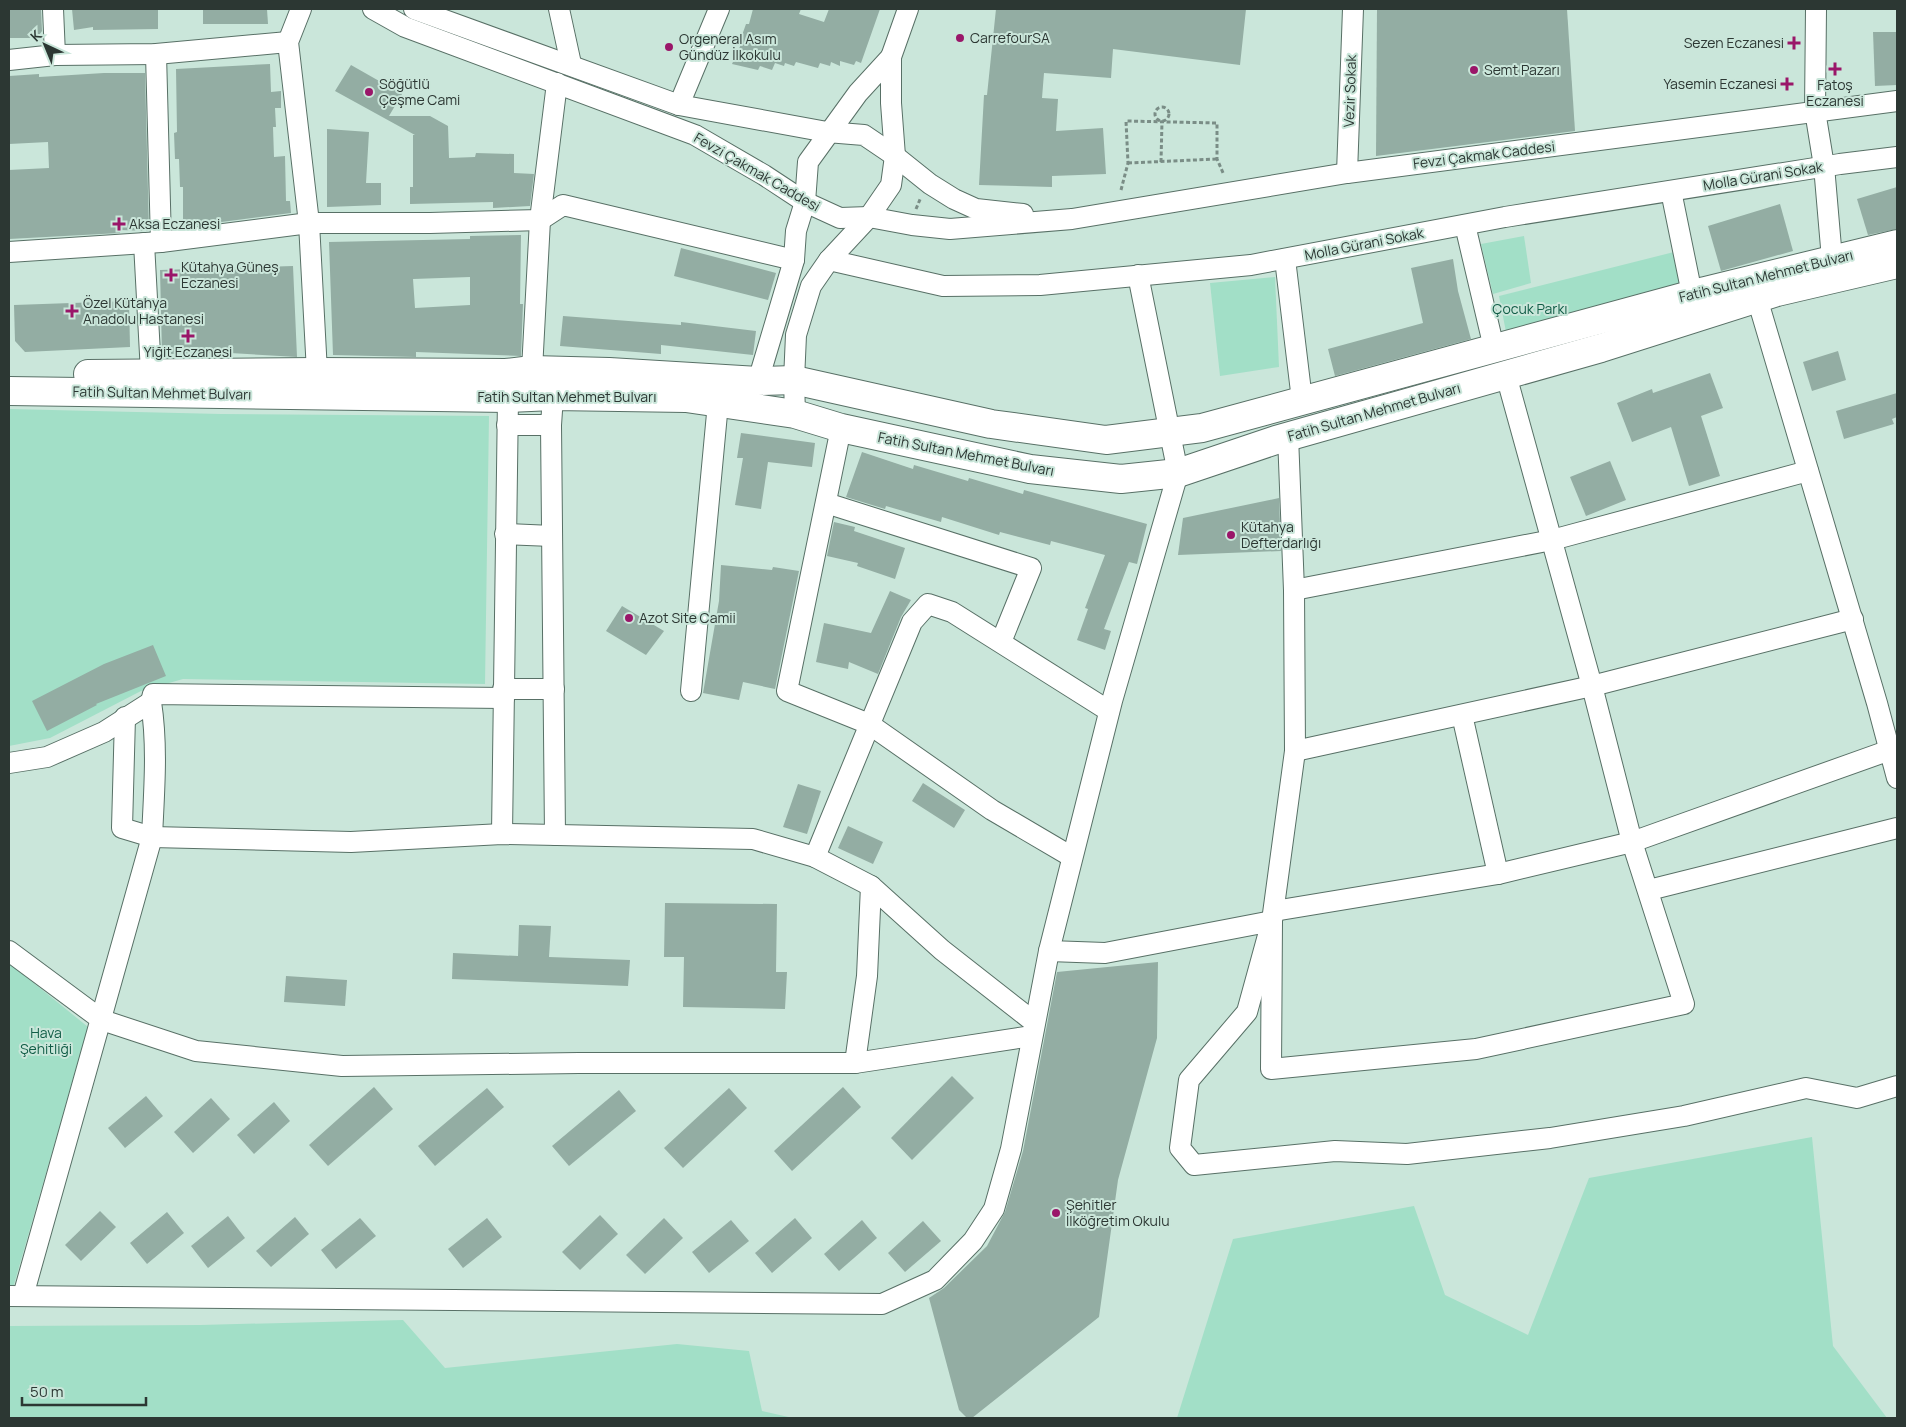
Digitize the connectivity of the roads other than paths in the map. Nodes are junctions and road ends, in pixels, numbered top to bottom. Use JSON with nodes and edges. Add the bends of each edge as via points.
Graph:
{"nodes":[{"id":1,"x":53,"y":9,"type":"edge"},
{"id":2,"x":301,"y":9,"type":"edge"},
{"id":3,"x":373,"y":9,"type":"edge"},
{"id":4,"x":414,"y":9,"type":"edge"},
{"id":5,"x":559,"y":9,"type":"edge"},
{"id":6,"x":720,"y":9,"type":"edge"},
{"id":7,"x":908,"y":9,"type":"edge"},
{"id":8,"x":1353,"y":9,"type":"edge"},
{"id":9,"x":1816,"y":9,"type":"edge"},
{"id":10,"x":288,"y":42,"type":"junction"},
{"id":11,"x":156,"y":54,"type":"junction"},
{"id":12,"x":54,"y":55,"type":"junction"},
{"id":13,"x":891,"y":56,"type":"junction"},
{"id":14,"x":9,"y":60,"type":"edge"},
{"id":15,"x":571,"y":64,"type":"junction"},
{"id":16,"x":557,"y":84,"type":"junction"},
{"id":17,"x":1897,"y":101,"type":"edge"},
{"id":18,"x":679,"y":106,"type":"junction"},
{"id":19,"x":1815,"y":111,"type":"junction"},
{"id":20,"x":827,"y":132,"type":"junction"},
{"id":21,"x":895,"y":156,"type":"junction"},
{"id":22,"x":1897,"y":157,"type":"edge"},
{"id":23,"x":1824,"y":166,"type":"junction"},
{"id":24,"x":1347,"y":173,"type":"junction"},
{"id":25,"x":1671,"y":191,"type":"junction"},
{"id":26,"x":805,"y":202,"type":"junction"},
{"id":27,"x":869,"y":217,"type":"junction"},
{"id":28,"x":1072,"y":219,"type":"junction"},
{"id":29,"x":540,"y":220,"type":"junction"},
{"id":30,"x":309,"y":223,"type":"junction"},
{"id":31,"x":1465,"y":225,"type":"junction"},
{"id":32,"x":153,"y":242,"type":"junction"},
{"id":33,"x":1897,"y":244,"type":"edge"},
{"id":34,"x":9,"y":252,"type":"edge"},
{"id":35,"x":1285,"y":259,"type":"junction"},
{"id":36,"x":1832,"y":259,"type":"junction"},
{"id":37,"x":794,"y":260,"type":"junction"},
{"id":38,"x":830,"y":260,"type":"junction"},
{"id":39,"x":1897,"y":264,"type":"edge"},
{"id":40,"x":1138,"y":275,"type":"junction"},
{"id":41,"x":1692,"y":294,"type":"junction"},
{"id":42,"x":1757,"y":298,"type":"junction"},
{"id":43,"x":1494,"y":348,"type":"junction"},
{"id":44,"x":151,"y":372,"type":"junction"},
{"id":45,"x":317,"y":372,"type":"junction"},
{"id":46,"x":1506,"y":374,"type":"junction"},
{"id":47,"x":9,"y":376,"type":"edge"},
{"id":48,"x":794,"y":380,"type":"junction"},
{"id":49,"x":758,"y":381,"type":"junction"},
{"id":50,"x":531,"y":382,"type":"junction"},
{"id":51,"x":9,"y":391,"type":"edge"},
{"id":52,"x":1302,"y":400,"type":"junction"},
{"id":53,"x":718,"y":403,"type":"junction"},
{"id":54,"x":795,"y":414,"type":"junction"},
{"id":55,"x":507,"y":425,"type":"junction"},
{"id":56,"x":551,"y":425,"type":"junction"},
{"id":57,"x":842,"y":428,"type":"junction"},
{"id":58,"x":1169,"y":432,"type":"junction"},
{"id":59,"x":1288,"y":436,"type":"junction"},
{"id":60,"x":1808,"y":471,"type":"junction"},
{"id":61,"x":1178,"y":473,"type":"junction"},
{"id":62,"x":826,"y":503,"type":"junction"},
{"id":63,"x":505,"y":534,"type":"junction"},
{"id":64,"x":552,"y":536,"type":"junction"},
{"id":65,"x":1552,"y":540,"type":"junction"},
{"id":66,"x":1294,"y":590,"type":"junction"},
{"id":67,"x":1853,"y":619,"type":"junction"},
{"id":68,"x":1001,"y":642,"type":"junction"},
{"id":69,"x":1592,"y":686,"type":"junction"},
{"id":70,"x":554,"y":689,"type":"junction"},
{"id":71,"x":691,"y":690,"type":"dead end"},
{"id":72,"x":504,"y":693,"type":"junction"},
{"id":73,"x":151,"y":702,"type":"junction"},
{"id":74,"x":1110,"y":712,"type":"junction"},
{"id":75,"x":1462,"y":715,"type":"junction"},
{"id":76,"x":125,"y":717,"type":"junction"},
{"id":77,"x":869,"y":724,"type":"junction"},
{"id":78,"x":1295,"y":751,"type":"junction"},
{"id":79,"x":1894,"y":762,"type":"edge"},
{"id":80,"x":9,"y":763,"type":"edge"},
{"id":81,"x":1897,"y":828,"type":"edge"},
{"id":82,"x":502,"y":834,"type":"junction"},
{"id":83,"x":555,"y":835,"type":"junction"},
{"id":84,"x":152,"y":837,"type":"junction"},
{"id":85,"x":1632,"y":842,"type":"junction"},
{"id":86,"x":815,"y":857,"type":"junction"},
{"id":87,"x":1072,"y":857,"type":"junction"},
{"id":88,"x":1498,"y":874,"type":"junction"},
{"id":89,"x":871,"y":886,"type":"junction"},
{"id":90,"x":1649,"y":890,"type":"junction"},
{"id":91,"x":1273,"y":916,"type":"junction"},
{"id":92,"x":9,"y":951,"type":"edge"},
{"id":93,"x":1049,"y":951,"type":"junction"},
{"id":94,"x":102,"y":1020,"type":"junction"},
{"id":95,"x":1033,"y":1029,"type":"junction"},
{"id":96,"x":855,"y":1063,"type":"junction"},
{"id":97,"x":1897,"y":1086,"type":"edge"},
{"id":98,"x":16,"y":1296,"type":"edge"}],
"edges":[{"from":1,"to":12,"type":"street"},
{"from":2,"to":10,"type":"street"},
{"from":3,"to":16,"type":"street","name":"Fevzi Çakmak Caddesi","via":[[405,26]]},
{"from":4,"to":15,"type":"street","name":"Fevzi Çakmak Caddesi"},
{"from":5,"to":15,"type":"street"},
{"from":6,"to":18,"type":"street"},
{"from":7,"to":13,"type":"street"},
{"from":8,"to":24,"type":"street","name":"Vezir Sokak"},
{"from":9,"to":19,"type":"street"},
{"from":10,"to":11,"type":"street"},
{"from":10,"to":30,"type":"street"},
{"from":11,"to":12,"type":"street"},
{"from":11,"to":32,"type":"street"},
{"from":12,"to":14,"type":"street"},
{"from":13,"to":20,"type":"street"},
{"from":13,"to":21,"type":"street","via":[[890,103]]},
{"from":15,"to":18,"type":"street","name":"Fevzi Çakmak Caddesi"},
{"from":16,"to":26,"type":"street","name":"Fevzi Çakmak Caddesi","via":[[695,135]]},
{"from":16,"to":29,"type":"street"},
{"from":17,"to":19,"type":"street","name":"Fevzi Çakmak Caddesi"},
{"from":18,"to":20,"type":"street","name":"Fevzi Çakmak Caddesi"},
{"from":19,"to":23,"type":"street"},
{"from":19,"to":24,"type":"street","name":"Fevzi Çakmak Caddesi"},
{"from":20,"to":21,"type":"street","name":"Fevzi Çakmak Caddesi","via":[[864,135]]},
{"from":20,"to":26,"type":"street","via":[[808,162]]},
{"from":21,"to":27,"type":"street","via":[[891,185]]},
{"from":21,"to":28,"type":"street","name":"Fevzi Çakmak Caddesi","via":[[930,184],[976,209]]},
{"from":22,"to":23,"type":"street","name":"Molla Gürani Sokak"},
{"from":23,"to":25,"type":"street","name":"Molla Gürani Sokak"},
{"from":23,"to":36,"type":"street"},
{"from":24,"to":28,"type":"street","name":"Fevzi Çakmak Caddesi"},
{"from":25,"to":31,"type":"street","name":"Molla Gürani Sokak"},
{"from":25,"to":41,"type":"street"},
{"from":26,"to":27,"type":"street","name":"Fevzi Çakmak Caddesi","via":[[840,218]]},
{"from":26,"to":37,"type":"street","via":[[796,231]]},
{"from":27,"to":28,"type":"street","name":"Fevzi Çakmak Caddesi","via":[[950,229]]},
{"from":27,"to":38,"type":"street"},
{"from":29,"to":30,"type":"street"},
{"from":29,"to":37,"type":"street","via":[[563,205]]},
{"from":29,"to":50,"type":"street"},
{"from":30,"to":32,"type":"street"},
{"from":30,"to":45,"type":"street"},
{"from":31,"to":35,"type":"street","name":"Molla Gürani Sokak"},
{"from":31,"to":43,"type":"street"},
{"from":32,"to":34,"type":"street"},
{"from":32,"to":44,"type":"street"},
{"from":33,"to":36,"type":"main road","name":"Fatih Sultan Mehmet Bulvarı"},
{"from":35,"to":40,"type":"street","name":"Molla Gürani Sokak"},
{"from":35,"to":52,"type":"street"},
{"from":36,"to":41,"type":"main road","name":"Fatih Sultan Mehmet Bulvarı"},
{"from":37,"to":49,"type":"street"},
{"from":38,"to":40,"type":"street","name":"Molla Gürani Sokak","via":[[943,286],[1040,284]]},
{"from":38,"to":48,"type":"street","via":[[811,286],[796,335]]},
{"from":39,"to":42,"type":"main road","name":"Fatih Sultan Mehmet Bulvarı"},
{"from":40,"to":58,"type":"street"},
{"from":41,"to":43,"type":"main road","name":"Fatih Sultan Mehmet Bulvarı"},
{"from":42,"to":46,"type":"main road","name":"Fatih Sultan Mehmet Bulvarı","via":[[1601,348]]},
{"from":42,"to":60,"type":"street"},
{"from":43,"to":52,"type":"main road","name":"Fatih Sultan Mehmet Bulvarı"},
{"from":44,"to":45,"type":"main road","name":"Fatih Sultan Mehmet Bulvarı"},
{"from":44,"to":47,"type":"main road","name":"Fatih Sultan Mehmet Bulvarı"},
{"from":45,"to":50,"type":"main road","name":"Fatih Sultan Mehmet Bulvarı"},
{"from":46,"to":59,"type":"main road","name":"Fatih Sultan Mehmet Bulvarı"},
{"from":46,"to":65,"type":"street"},
{"from":48,"to":49,"type":"main road","name":"Fatih Sultan Mehmet Bulvarı"},
{"from":48,"to":54,"type":"street"},
{"from":48,"to":58,"type":"main road","name":"Fatih Sultan Mehmet Bulvarı","via":[[991,424],[1106,440]]},
{"from":49,"to":50,"type":"main road","name":"Fatih Sultan Mehmet Bulvarı","via":[[609,372]]},
{"from":50,"to":51,"type":"main road","name":"Fatih Sultan Mehmet Bulvarı"},
{"from":50,"to":53,"type":"main road","name":"Fatih Sultan Mehmet Bulvarı"},
{"from":50,"to":55,"type":"street"},
{"from":50,"to":56,"type":"street"},
{"from":52,"to":58,"type":"main road","name":"Fatih Sultan Mehmet Bulvarı","via":[[1202,428]]},
{"from":53,"to":54,"type":"main road","name":"Fatih Sultan Mehmet Bulvarı"},
{"from":53,"to":71,"type":"street"},
{"from":54,"to":57,"type":"main road","name":"Fatih Sultan Mehmet Bulvarı"},
{"from":55,"to":56,"type":"street"},
{"from":55,"to":63,"type":"street"},
{"from":56,"to":64,"type":"street"},
{"from":57,"to":61,"type":"main road","name":"Fatih Sultan Mehmet Bulvarı","via":[[1030,469],[1121,479]]},
{"from":57,"to":62,"type":"street"},
{"from":58,"to":61,"type":"street"},
{"from":59,"to":61,"type":"main road","name":"Fatih Sultan Mehmet Bulvarı"},
{"from":59,"to":66,"type":"street"},
{"from":60,"to":65,"type":"street"},
{"from":60,"to":67,"type":"street"},
{"from":61,"to":74,"type":"street"},
{"from":62,"to":68,"type":"street","via":[[1031,568]]},
{"from":62,"to":77,"type":"street","via":[[787,692]]},
{"from":63,"to":64,"type":"street"},
{"from":63,"to":72,"type":"street"},
{"from":64,"to":70,"type":"street"},
{"from":65,"to":66,"type":"street"},
{"from":65,"to":69,"type":"street"},
{"from":66,"to":78,"type":"street"},
{"from":67,"to":69,"type":"street"},
{"from":67,"to":79,"type":"street"},
{"from":68,"to":74,"type":"street"},
{"from":68,"to":77,"type":"street","via":[[952,612],[928,604],[912,622]]},
{"from":69,"to":75,"type":"street"},
{"from":69,"to":85,"type":"street"},
{"from":70,"to":72,"type":"street"},
{"from":70,"to":83,"type":"street"},
{"from":72,"to":73,"type":"street","via":[[153,694]]},
{"from":72,"to":82,"type":"street"},
{"from":73,"to":76,"type":"street"},
{"from":73,"to":84,"type":"street","via":[[156,769]]},
{"from":74,"to":87,"type":"street"},
{"from":75,"to":78,"type":"street"},
{"from":75,"to":88,"type":"street"},
{"from":76,"to":80,"type":"street","via":[[104,732],[46,757]]},
{"from":76,"to":84,"type":"street","via":[[122,828]]},
{"from":77,"to":86,"type":"street"},
{"from":77,"to":87,"type":"street","via":[[992,810]]},
{"from":78,"to":91,"type":"street"},
{"from":79,"to":85,"type":"street"},
{"from":81,"to":90,"type":"street"},
{"from":82,"to":83,"type":"street"},
{"from":82,"to":84,"type":"street","via":[[351,842]]},
{"from":83,"to":86,"type":"street","via":[[752,840]]},
{"from":84,"to":94,"type":"street"},
{"from":85,"to":88,"type":"street"},
{"from":85,"to":90,"type":"street"},
{"from":86,"to":89,"type":"street"},
{"from":87,"to":93,"type":"street"},
{"from":88,"to":91,"type":"street"},
{"from":89,"to":95,"type":"street"},
{"from":89,"to":96,"type":"street","via":[[867,976]]},
{"from":90,"to":91,"type":"street","via":[[1684,1004],[1476,1049],[1271,1069]]},
{"from":91,"to":93,"type":"street","via":[[1106,953]]},
{"from":91,"to":97,"type":"street","via":[[1247,1012],[1189,1080],[1180,1148],[1194,1165],[1335,1151],[1407,1154],[1550,1138],[1684,1116],[1806,1088],[1858,1098]]},
{"from":92,"to":94,"type":"street"},
{"from":93,"to":95,"type":"street"},
{"from":94,"to":96,"type":"street","via":[[196,1051],[342,1066]]},
{"from":94,"to":98,"type":"street"},
{"from":95,"to":96,"type":"street"},
{"from":95,"to":98,"type":"street","via":[[1011,1149],[994,1208],[974,1241],[935,1280],[882,1304]]}]}
